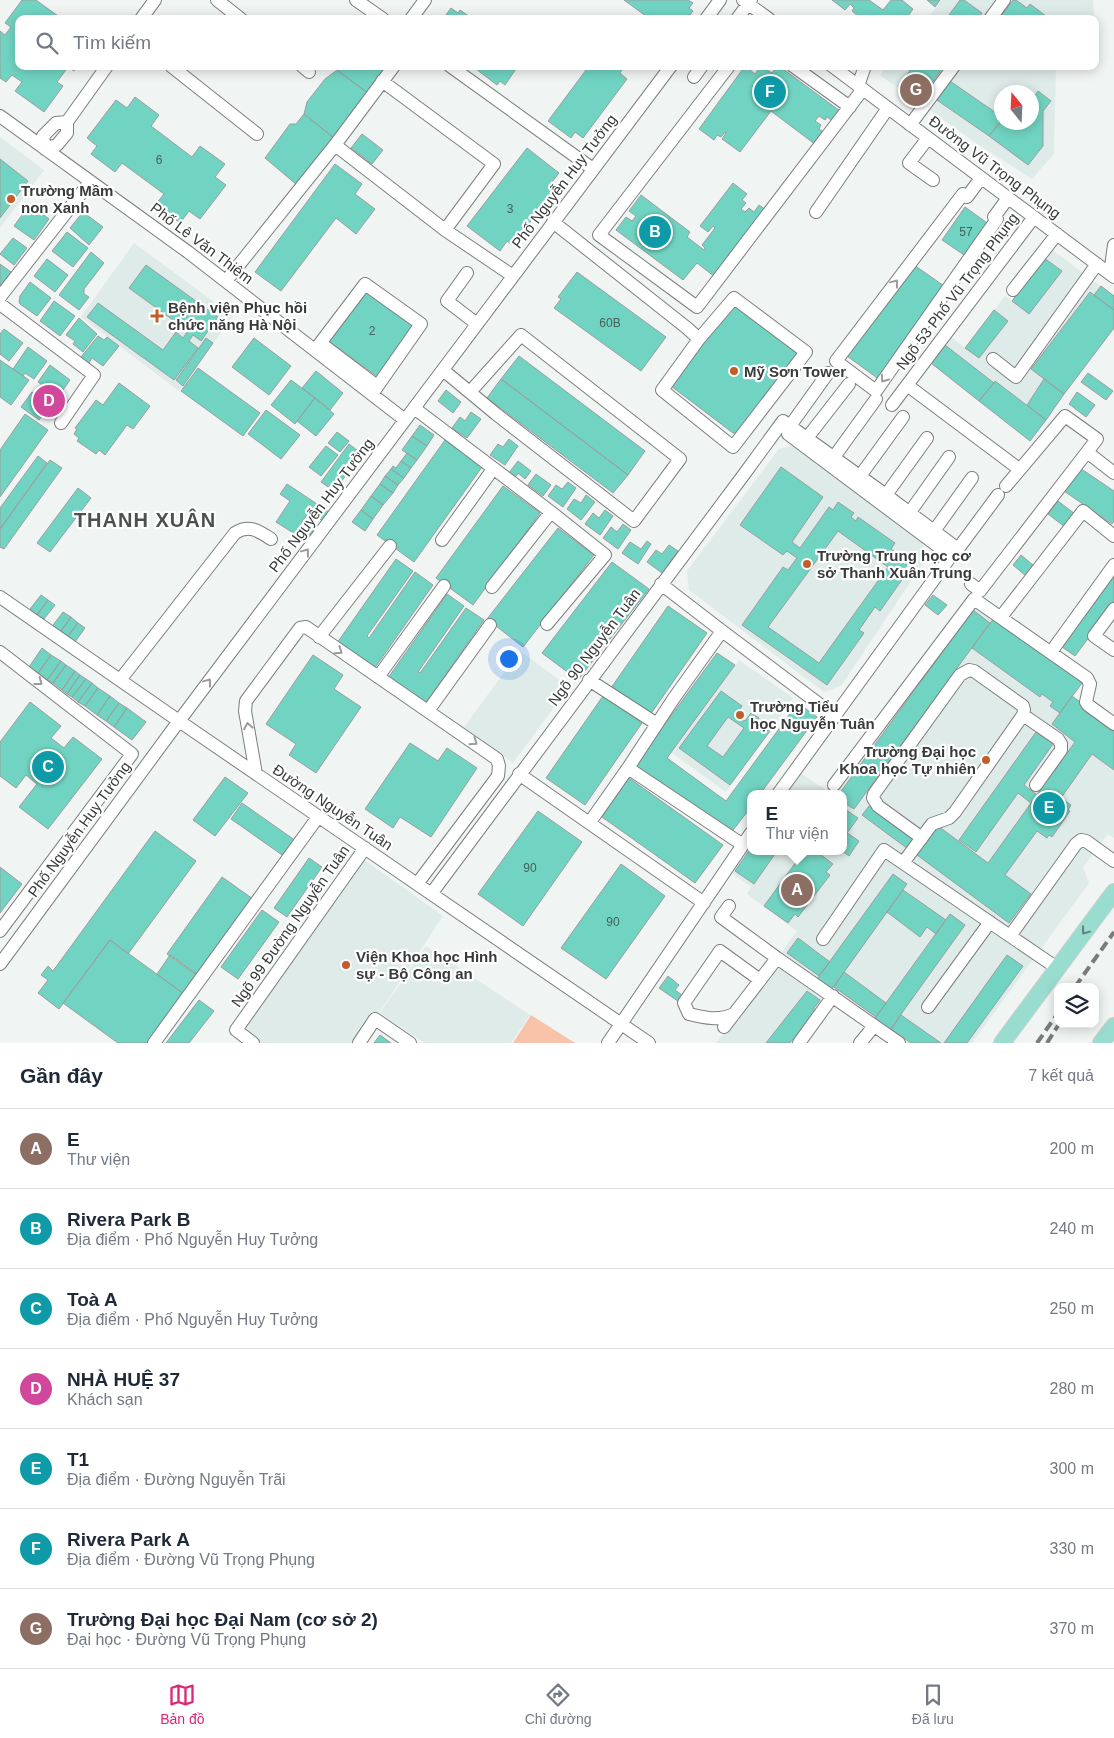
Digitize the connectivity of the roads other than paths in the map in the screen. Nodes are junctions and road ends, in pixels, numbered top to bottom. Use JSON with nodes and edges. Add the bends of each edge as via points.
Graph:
{"nodes":[{"id":1,"x":155,"y":0,"type":"edge"},
{"id":2,"x":217,"y":0,"type":"edge"},
{"id":3,"x":356,"y":0,"type":"edge"},
{"id":4,"x":425,"y":0,"type":"edge"},
{"id":5,"x":720,"y":0,"type":"edge"},
{"id":6,"x":1004,"y":0,"type":"edge"},
{"id":7,"x":747,"y":1,"type":"edge"},
{"id":8,"x":144,"y":15,"type":"edge"},
{"id":9,"x":236,"y":15,"type":"edge"},
{"id":10,"x":377,"y":15,"type":"edge"},
{"id":11,"x":414,"y":15,"type":"edge"},
{"id":12,"x":709,"y":15,"type":"edge"},
{"id":13,"x":739,"y":15,"type":"edge"},
{"id":14,"x":764,"y":15,"type":"edge"},
{"id":15,"x":993,"y":15,"type":"edge"},
{"id":16,"x":104,"y":70,"type":"edge"},
{"id":17,"x":176,"y":70,"type":"edge"},
{"id":18,"x":391,"y":70,"type":"edge"},
{"id":19,"x":456,"y":70,"type":"edge"},
{"id":20,"x":667,"y":70,"type":"edge"},
{"id":21,"x":699,"y":70,"type":"edge"},
{"id":22,"x":726,"y":70,"type":"edge"},
{"id":23,"x":799,"y":70,"type":"edge"},
{"id":24,"x":837,"y":70,"type":"edge"},
{"id":25,"x":864,"y":70,"type":"edge"},
{"id":26,"x":951,"y":70,"type":"edge"},
{"id":27,"x":694,"y":77,"type":"dead end"},
{"id":28,"x":382,"y":81,"type":"junction"},
{"id":29,"x":860,"y":88,"type":"junction"},
{"id":30,"x":850,"y":107,"type":"junction"},
{"id":31,"x":888,"y":108,"type":"junction"},
{"id":32,"x":0,"y":116,"type":"edge"},
{"id":33,"x":910,"y":125,"type":"junction"},
{"id":34,"x":257,"y":134,"type":"dead end"},
{"id":35,"x":928,"y":138,"type":"junction"},
{"id":36,"x":335,"y":145,"type":"junction"},
{"id":37,"x":45,"y":150,"type":"junction"},
{"id":38,"x":593,"y":169,"type":"junction"},
{"id":39,"x":981,"y":178,"type":"junction"},
{"id":40,"x":933,"y":180,"type":"dead end"},
{"id":41,"x":90,"y":182,"type":"junction"},
{"id":42,"x":1008,"y":198,"type":"junction"},
{"id":43,"x":816,"y":212,"type":"dead end"},
{"id":44,"x":1034,"y":217,"type":"junction"},
{"id":45,"x":553,"y":222,"type":"junction"},
{"id":46,"x":445,"y":230,"type":"junction"},
{"id":47,"x":1056,"y":234,"type":"junction"},
{"id":48,"x":1114,"y":245,"type":"edge"},
{"id":49,"x":1097,"y":264,"type":"junction"},
{"id":50,"x":467,"y":273,"type":"dead end"},
{"id":51,"x":513,"y":276,"type":"junction"},
{"id":52,"x":1112,"y":276,"type":"edge"},
{"id":53,"x":226,"y":281,"type":"junction"},
{"id":54,"x":1013,"y":290,"type":"dead end"},
{"id":55,"x":0,"y":297,"type":"edge"},
{"id":56,"x":0,"y":304,"type":"edge"},
{"id":57,"x":477,"y":324,"type":"junction"},
{"id":58,"x":699,"y":339,"type":"junction"},
{"id":59,"x":318,"y":346,"type":"junction"},
{"id":60,"x":993,"y":359,"type":"dead end"},
{"id":61,"x":443,"y":370,"type":"junction"},
{"id":62,"x":828,"y":373,"type":"dead end"},
{"id":63,"x":849,"y":384,"type":"dead end"},
{"id":64,"x":907,"y":386,"type":"junction"},
{"id":65,"x":374,"y":390,"type":"junction"},
{"id":66,"x":470,"y":392,"type":"junction"},
{"id":67,"x":876,"y":399,"type":"dead end"},
{"id":68,"x":892,"y":405,"type":"dead end"},
{"id":69,"x":414,"y":408,"type":"junction"},
{"id":70,"x":903,"y":417,"type":"dead end"},
{"id":71,"x":405,"y":420,"type":"junction"},
{"id":72,"x":61,"y":423,"type":"dead end"},
{"id":73,"x":784,"y":424,"type":"junction"},
{"id":74,"x":807,"y":438,"type":"junction"},
{"id":75,"x":928,"y":438,"type":"dead end"},
{"id":76,"x":1087,"y":452,"type":"junction"},
{"id":77,"x":834,"y":457,"type":"junction"},
{"id":78,"x":949,"y":457,"type":"dead end"},
{"id":79,"x":1015,"y":466,"type":"dead end"},
{"id":80,"x":493,"y":469,"type":"junction"},
{"id":81,"x":1114,"y":473,"type":"edge"},
{"id":82,"x":860,"y":476,"type":"junction"},
{"id":83,"x":972,"y":478,"type":"dead end"},
{"id":84,"x":886,"y":495,"type":"junction"},
{"id":85,"x":551,"y":512,"type":"junction"},
{"id":86,"x":910,"y":512,"type":"junction"},
{"id":87,"x":934,"y":531,"type":"junction"},
{"id":88,"x":1114,"y":536,"type":"edge"},
{"id":89,"x":271,"y":539,"type":"dead end"},
{"id":90,"x":442,"y":540,"type":"dead end"},
{"id":91,"x":390,"y":546,"type":"dead end"},
{"id":92,"x":1114,"y":565,"type":"edge"},
{"id":93,"x":661,"y":584,"type":"junction"},
{"id":94,"x":971,"y":584,"type":"dead end"},
{"id":95,"x":444,"y":586,"type":"dead end"},
{"id":96,"x":492,"y":587,"type":"dead end"},
{"id":97,"x":0,"y":597,"type":"edge"},
{"id":98,"x":1114,"y":609,"type":"edge"},
{"id":99,"x":1001,"y":617,"type":"junction"},
{"id":100,"x":547,"y":624,"type":"dead end"},
{"id":101,"x":490,"y":625,"type":"dead end"},
{"id":102,"x":722,"y":631,"type":"junction"},
{"id":103,"x":319,"y":637,"type":"junction"},
{"id":104,"x":1114,"y":650,"type":"edge"},
{"id":105,"x":0,"y":652,"type":"edge"},
{"id":106,"x":1051,"y":652,"type":"junction"},
{"id":107,"x":378,"y":677,"type":"junction"},
{"id":108,"x":120,"y":680,"type":"junction"},
{"id":109,"x":589,"y":680,"type":"junction"},
{"id":110,"x":428,"y":711,"type":"junction"},
{"id":111,"x":1023,"y":714,"type":"junction"},
{"id":112,"x":835,"y":716,"type":"junction"},
{"id":113,"x":179,"y":721,"type":"junction"},
{"id":114,"x":657,"y":724,"type":"junction"},
{"id":115,"x":1114,"y":724,"type":"edge"},
{"id":116,"x":628,"y":768,"type":"junction"},
{"id":117,"x":256,"y":774,"type":"junction"},
{"id":118,"x":519,"y":774,"type":"junction"},
{"id":119,"x":1036,"y":784,"type":"dead end"},
{"id":120,"x":834,"y":785,"type":"dead end"},
{"id":121,"x":781,"y":790,"type":"edge"},
{"id":122,"x":318,"y":817,"type":"junction"},
{"id":123,"x":590,"y":822,"type":"junction"},
{"id":124,"x":747,"y":838,"type":"edge"},
{"id":125,"x":922,"y":838,"type":"junction"},
{"id":126,"x":742,"y":845,"type":"junction"},
{"id":127,"x":365,"y":848,"type":"junction"},
{"id":128,"x":52,"y":861,"type":"junction"},
{"id":129,"x":1114,"y":861,"type":"edge"},
{"id":130,"x":903,"y":863,"type":"junction"},
{"id":131,"x":68,"y":872,"type":"junction"},
{"id":132,"x":39,"y":879,"type":"junction"},
{"id":133,"x":417,"y":884,"type":"junction"},
{"id":134,"x":55,"y":890,"type":"junction"},
{"id":135,"x":1114,"y":892,"type":"edge"},
{"id":136,"x":431,"y":894,"type":"junction"},
{"id":137,"x":704,"y":903,"type":"junction"},
{"id":138,"x":729,"y":906,"type":"dead end"},
{"id":139,"x":990,"y":922,"type":"junction"},
{"id":140,"x":0,"y":931,"type":"edge"},
{"id":141,"x":1010,"y":936,"type":"junction"},
{"id":142,"x":823,"y":939,"type":"dead end"},
{"id":143,"x":777,"y":958,"type":"junction"},
{"id":144,"x":0,"y":964,"type":"edge"},
{"id":145,"x":1057,"y":968,"type":"junction"},
{"id":146,"x":760,"y":980,"type":"junction"},
{"id":147,"x":833,"y":996,"type":"junction"},
{"id":148,"x":928,"y":1007,"type":"dead end"},
{"id":149,"x":734,"y":1014,"type":"junction"},
{"id":150,"x":621,"y":1024,"type":"junction"},
{"id":151,"x":874,"y":1026,"type":"junction"},
{"id":152,"x":1114,"y":1026,"type":"edge"},
{"id":153,"x":724,"y":1027,"type":"dead end"},
{"id":154,"x":154,"y":1043,"type":"edge"},
{"id":155,"x":253,"y":1043,"type":"edge"},
{"id":156,"x":359,"y":1043,"type":"edge"},
{"id":157,"x":410,"y":1043,"type":"edge"},
{"id":158,"x":608,"y":1043,"type":"edge"},
{"id":159,"x":649,"y":1043,"type":"edge"},
{"id":160,"x":799,"y":1043,"type":"edge"},
{"id":161,"x":860,"y":1043,"type":"edge"},
{"id":162,"x":899,"y":1043,"type":"edge"},
{"id":163,"x":1002,"y":1043,"type":"edge"},
{"id":164,"x":1101,"y":1043,"type":"edge"}],
"edges":[{"from":1,"to":8,"type":"street"},
{"from":2,"to":9,"type":"street"},
{"from":3,"to":10,"type":"street"},
{"from":4,"to":11,"type":"street"},
{"from":5,"to":12,"type":"street"},
{"from":6,"to":15,"type":"street"},
{"from":7,"to":13,"type":"street"},
{"from":7,"to":14,"type":"street"},
{"from":16,"to":37,"type":"street","via":[[68,122],[56,123],[43,136]]},
{"from":17,"to":34,"type":"street"},
{"from":18,"to":28,"type":"street"},
{"from":19,"to":38,"type":"street"},
{"from":20,"to":38,"type":"street","name":"Phố Nguyễn Huy Tưởng"},
{"from":21,"to":27,"type":"street"},
{"from":22,"to":30,"type":"street","via":[[599,235],[696,307]]},
{"from":23,"to":30,"type":"street"},
{"from":24,"to":29,"type":"street","name":"Đường Vũ Trọng Phụng"},
{"from":25,"to":29,"type":"street"},
{"from":26,"to":33,"type":"street"},
{"from":28,"to":36,"type":"street"},
{"from":28,"to":46,"type":"street","via":[[494,164]]},
{"from":29,"to":30,"type":"street"},
{"from":29,"to":31,"type":"street","name":"Đường Vũ Trọng Phụng"},
{"from":31,"to":33,"type":"street","name":"Đường Vũ Trọng Phụng"},
{"from":31,"to":43,"type":"street"},
{"from":32,"to":37,"type":"street","name":"Phố Lê Văn Thiêm"},
{"from":33,"to":35,"type":"street","name":"Đường Vũ Trọng Phụng"},
{"from":35,"to":39,"type":"street","name":"Đường Vũ Trọng Phụng"},
{"from":35,"to":40,"type":"street","via":[[909,163]]},
{"from":36,"to":46,"type":"street"},
{"from":36,"to":53,"type":"street"},
{"from":37,"to":41,"type":"street","name":"Phố Lê Văn Thiêm"},
{"from":38,"to":45,"type":"street","name":"Phố Nguyễn Huy Tưởng"},
{"from":39,"to":42,"type":"street","name":"Đường Vũ Trọng Phụng"},
{"from":42,"to":39,"type":"street","one_way":true,"via":[[994,217],[997,219],[876,391],[836,361],[963,194],[967,197]]},
{"from":41,"to":53,"type":"street","name":"Phố Lê Văn Thiêm"},
{"from":41,"to":55,"type":"street"},
{"from":42,"to":44,"type":"street","name":"Đường Vũ Trọng Phụng"},
{"from":44,"to":47,"type":"street","name":"Đường Vũ Trọng Phụng"},
{"from":44,"to":64,"type":"street","name":"Ngõ 53 Phố Vũ Trọng Phụng"},
{"from":45,"to":51,"type":"street","name":"Phố Nguyễn Huy Tưởng"},
{"from":45,"to":58,"type":"street"},
{"from":46,"to":51,"type":"street"},
{"from":47,"to":49,"type":"street","name":"Đường Vũ Trọng Phụng"},
{"from":47,"to":54,"type":"street"},
{"from":48,"to":52,"type":"street"},
{"from":49,"to":52,"type":"street","name":"Đường Vũ Trọng Phụng"},
{"from":49,"to":60,"type":"street","via":[[1016,377]]},
{"from":50,"to":57,"type":"street","via":[[447,301]]},
{"from":51,"to":57,"type":"street","name":"Phố Nguyễn Huy Tưởng"},
{"from":53,"to":59,"type":"street","name":"Phố Lê Văn Thiêm"},
{"from":56,"to":72,"type":"street","via":[[94,375]]},
{"from":57,"to":61,"type":"street","name":"Phố Nguyễn Huy Tưởng"},
{"from":58,"to":58,"type":"street","via":[[662,390],[733,447],[806,352],[734,298]]},
{"from":59,"to":65,"type":"street","name":"Phố Lê Văn Thiêm"},
{"from":59,"to":65,"type":"street","via":[[365,284],[421,324]]},
{"from":61,"to":66,"type":"street"},
{"from":61,"to":69,"type":"street","name":"Phố Nguyễn Huy Tưởng"},
{"from":62,"to":73,"type":"street","name":"Ngõ 90 Nguyễn Tuân"},
{"from":63,"to":74,"type":"street"},
{"from":64,"to":68,"type":"street","name":"Ngõ 53 Phố Vũ Trọng Phụng"},
{"from":64,"to":79,"type":"street","name":"Ngõ 53 Phố Vũ Trọng Phụng"},
{"from":65,"to":71,"type":"street","name":"Phố Lê Văn Thiêm"},
{"from":66,"to":66,"type":"street","via":[[634,521],[680,459],[521,335]]},
{"from":67,"to":77,"type":"street"},
{"from":69,"to":71,"type":"street","name":"Phố Nguyễn Huy Tưởng"},
{"from":69,"to":80,"type":"street"},
{"from":70,"to":82,"type":"street"},
{"from":113,"to":71,"type":"street","name":"Phố Nguyễn Huy Tưởng","one_way":true},
{"from":73,"to":74,"type":"street"},
{"from":73,"to":93,"type":"street","name":"Ngõ 90 Nguyễn Tuân"},
{"from":73,"to":112,"type":"street","via":[[951,556]]},
{"from":74,"to":77,"type":"street"},
{"from":75,"to":84,"type":"street"},
{"from":76,"to":81,"type":"street"},
{"from":76,"to":87,"type":"street","via":[[1097,439],[1066,416],[958,549]]},
{"from":76,"to":94,"type":"street","via":[[980,591]]},
{"from":77,"to":82,"type":"street"},
{"from":78,"to":86,"type":"street"},
{"from":80,"to":85,"type":"street"},
{"from":80,"to":90,"type":"street"},
{"from":82,"to":84,"type":"street"},
{"from":83,"to":87,"type":"street"},
{"from":84,"to":86,"type":"street"},
{"from":85,"to":96,"type":"street"},
{"from":85,"to":100,"type":"street","via":[[605,555]]},
{"from":86,"to":87,"type":"street"},
{"from":88,"to":99,"type":"street","via":[[1082,511]]},
{"from":89,"to":108,"type":"street","via":[[257,529],[235,533]]},
{"from":91,"to":103,"type":"street"},
{"from":92,"to":106,"type":"street"},
{"from":93,"to":102,"type":"street"},
{"from":93,"to":109,"type":"street","name":"Ngõ 90 Nguyễn Tuân"},
{"from":95,"to":107,"type":"street"},
{"from":97,"to":108,"type":"street","name":"Đường Nguyễn Tuân"},
{"from":98,"to":104,"type":"street","via":[[1094,636]]},
{"from":99,"to":106,"type":"street"},
{"from":99,"to":120,"type":"street","via":[[974,599]]},
{"from":101,"to":110,"type":"street"},
{"from":102,"to":112,"type":"street"},
{"from":102,"to":114,"type":"street"},
{"from":103,"to":107,"type":"street","one_way":true},
{"from":117,"to":103,"type":"street","one_way":true,"via":[[246,701],[300,628],[306,627]]},
{"from":105,"to":128,"type":"street","one_way":true,"via":[[132,754]]},
{"from":106,"to":115,"type":"street","via":[[1087,678],[1090,684],[1086,702]]},
{"from":107,"to":110,"type":"street"},
{"from":108,"to":113,"type":"street","name":"Đường Nguyễn Tuân"},
{"from":109,"to":114,"type":"street"},
{"from":109,"to":118,"type":"street","name":"Ngõ 90 Nguyễn Tuân"},
{"from":110,"to":133,"type":"street","one_way":true,"via":[[497,759],[499,766],[498,776]]},
{"from":111,"to":119,"type":"street","via":[[1061,744],[1061,750]]},
{"from":111,"to":125,"type":"street","via":[[955,812],[949,818],[932,824]]},
{"from":111,"to":125,"type":"street","via":[[1023,706],[974,671],[969,670],[960,676],[873,798],[878,806]]},
{"from":112,"to":121,"type":"street"},
{"from":113,"to":117,"type":"street","name":"Đường Nguyễn Tuân"},
{"from":113,"to":131,"type":"street","name":"Phố Nguyễn Huy Tưởng"},
{"from":114,"to":116,"type":"street"},
{"from":116,"to":123,"type":"street"},
{"from":116,"to":126,"type":"street"},
{"from":117,"to":122,"type":"street","name":"Đường Nguyễn Tuân"},
{"from":118,"to":123,"type":"street"},
{"from":118,"to":136,"type":"street","name":"Ngõ 90 Nguyễn Tuân"},
{"from":122,"to":127,"type":"street","name":"Đường Nguyễn Tuân"},
{"from":122,"to":154,"type":"street"},
{"from":123,"to":137,"type":"street"},
{"from":124,"to":126,"type":"street"},
{"from":125,"to":130,"type":"street"},
{"from":126,"to":137,"type":"street"},
{"from":127,"to":133,"type":"street","name":"Đường Nguyễn Tuân"},
{"from":127,"to":155,"type":"street","name":"Ngõ 99 Đường Nguyễn Tuân","via":[[236,1030]]},
{"from":128,"to":131,"type":"street"},
{"from":128,"to":132,"type":"street"},
{"from":129,"to":141,"type":"street","via":[[1081,840]]},
{"from":130,"to":139,"type":"street"},
{"from":130,"to":142,"type":"street","via":[[884,850]]},
{"from":131,"to":134,"type":"street","name":"Phố Nguyễn Huy Tưởng"},
{"from":132,"to":134,"type":"street"},
{"from":132,"to":140,"type":"street"},
{"from":133,"to":136,"type":"street","name":"Đường Nguyễn Tuân"},
{"from":134,"to":144,"type":"street","name":"Phố Nguyễn Huy Tưởng"},
{"from":135,"to":145,"type":"main road","one_way":true},
{"from":136,"to":150,"type":"street","name":"Đường Nguyễn Tuân"},
{"from":137,"to":150,"type":"street"},
{"from":138,"to":143,"type":"street","via":[[721,918]]},
{"from":139,"to":141,"type":"street"},
{"from":139,"to":148,"type":"street"},
{"from":141,"to":145,"type":"street"},
{"from":143,"to":146,"type":"street"},
{"from":143,"to":147,"type":"street"},
{"from":145,"to":163,"type":"main road"},
{"from":146,"to":149,"type":"street"},
{"from":146,"to":149,"type":"street","via":[[720,950],[684,1003],[690,1014],[707,1019]]},
{"from":147,"to":151,"type":"street"},
{"from":147,"to":160,"type":"street"},
{"from":149,"to":153,"type":"street"},
{"from":150,"to":158,"type":"street"},
{"from":150,"to":159,"type":"street","name":"Đường Nguyễn Tuân"},
{"from":151,"to":161,"type":"street"},
{"from":151,"to":162,"type":"street"},
{"from":152,"to":164,"type":"main road"},
{"from":156,"to":157,"type":"street","via":[[375,1019]]}]}
